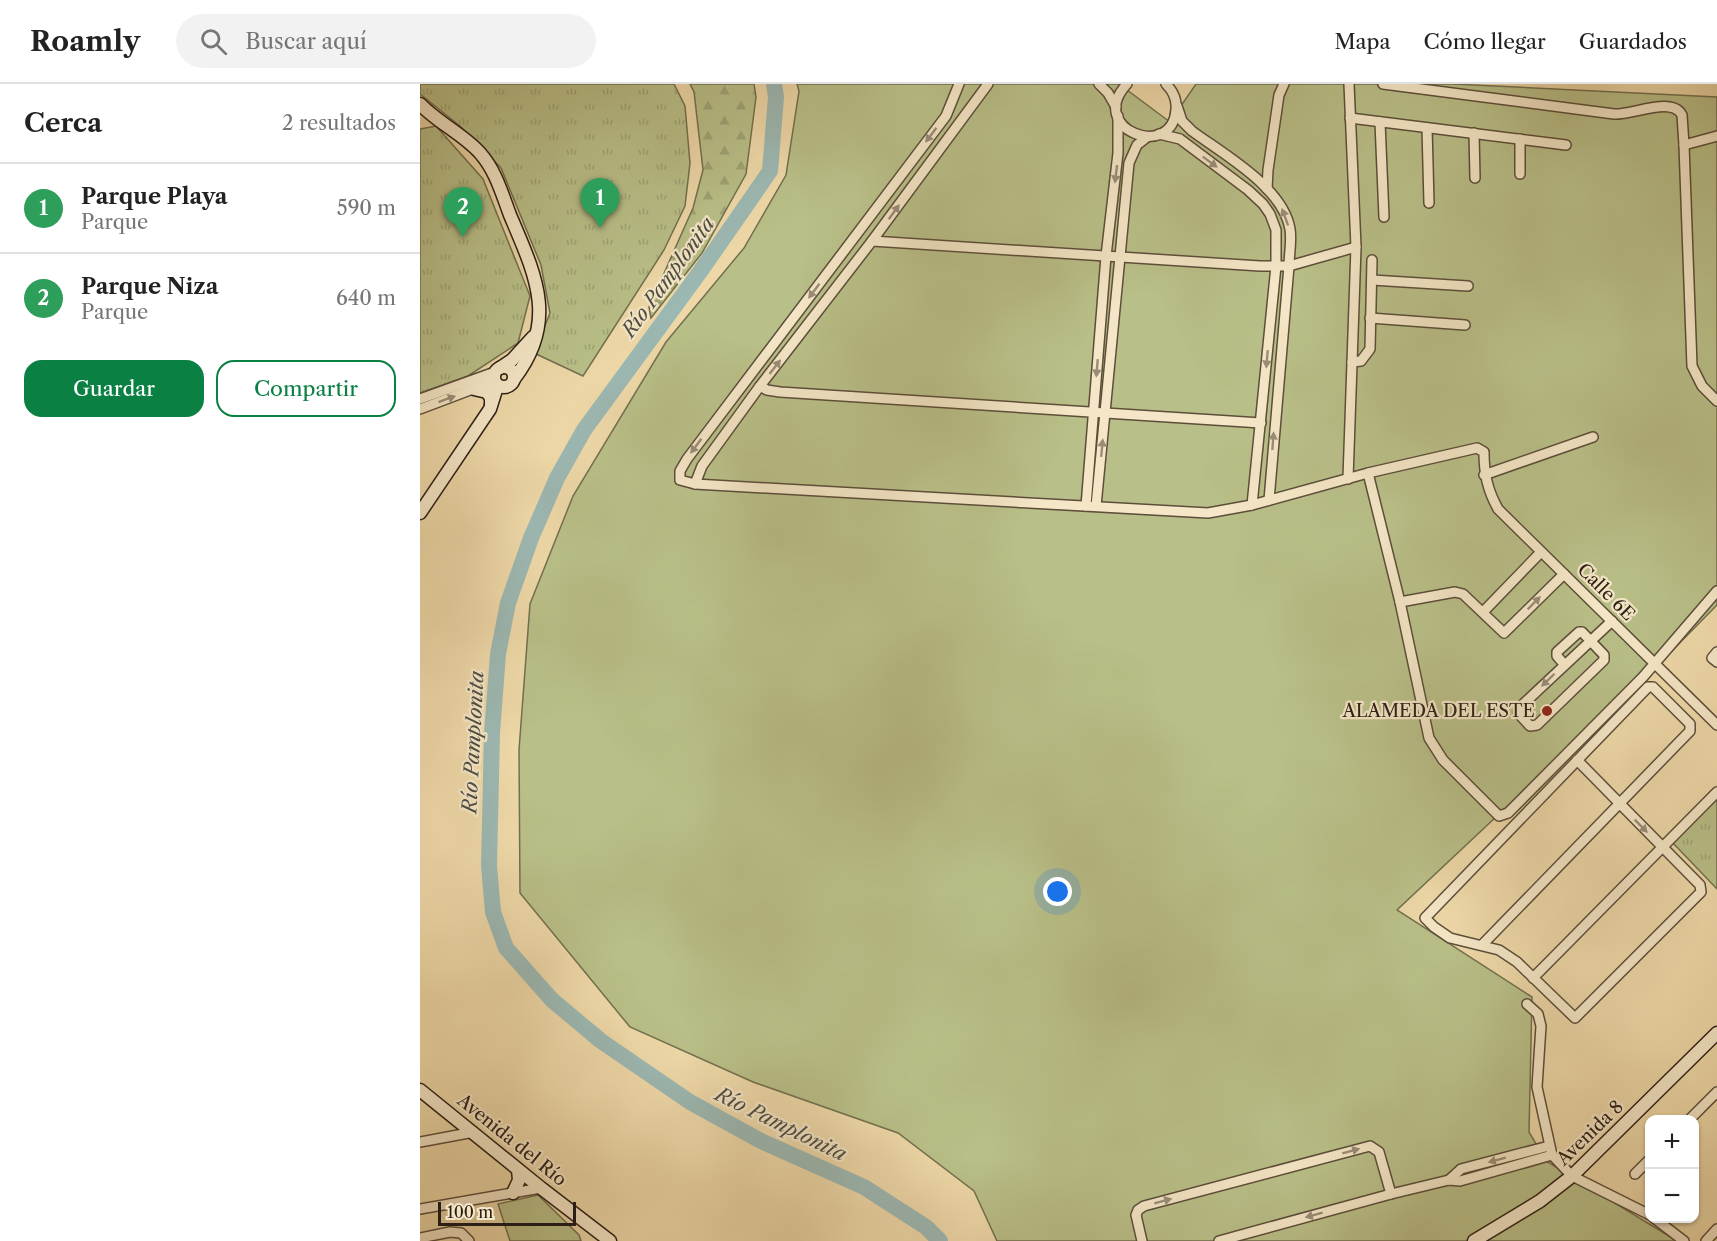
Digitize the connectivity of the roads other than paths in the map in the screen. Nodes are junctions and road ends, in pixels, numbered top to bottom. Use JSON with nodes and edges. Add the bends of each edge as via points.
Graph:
{"nodes":[{"id":1,"x":959,"y":84,"type":"edge"},
{"id":2,"x":988,"y":84,"type":"edge"},
{"id":3,"x":1100,"y":84,"type":"edge"},
{"id":4,"x":1127,"y":84,"type":"edge"},
{"id":5,"x":1166,"y":84,"type":"edge"},
{"id":6,"x":1284,"y":84,"type":"edge"},
{"id":7,"x":1349,"y":84,"type":"edge"},
{"id":8,"x":1383,"y":84,"type":"edge"},
{"id":9,"x":1177,"y":106,"type":"junction"},
{"id":10,"x":421,"y":108,"type":"edge"},
{"id":11,"x":1117,"y":112,"type":"junction"},
{"id":12,"x":1350,"y":118,"type":"junction"},
{"id":13,"x":1380,"y":122,"type":"junction"},
{"id":14,"x":1427,"y":128,"type":"junction"},
{"id":15,"x":1474,"y":133,"type":"junction"},
{"id":16,"x":1160,"y":134,"type":"junction"},
{"id":17,"x":1717,"y":136,"type":"edge"},
{"id":18,"x":1147,"y":137,"type":"junction"},
{"id":19,"x":1520,"y":139,"type":"junction"},
{"id":20,"x":1566,"y":145,"type":"dead end"},
{"id":21,"x":1684,"y":146,"type":"junction"},
{"id":22,"x":1271,"y":161,"type":"junction"},
{"id":23,"x":1250,"y":174,"type":"junction"},
{"id":24,"x":1520,"y":174,"type":"dead end"},
{"id":25,"x":1474,"y":178,"type":"dead end"},
{"id":26,"x":1268,"y":189,"type":"junction"},
{"id":27,"x":1429,"y":203,"type":"dead end"},
{"id":28,"x":1384,"y":217,"type":"dead end"},
{"id":29,"x":872,"y":241,"type":"junction"},
{"id":30,"x":1356,"y":247,"type":"junction"},
{"id":31,"x":1106,"y":256,"type":"junction"},
{"id":32,"x":1120,"y":257,"type":"junction"},
{"id":33,"x":1371,"y":260,"type":"dead end"},
{"id":34,"x":1276,"y":266,"type":"junction"},
{"id":35,"x":1289,"y":266,"type":"junction"},
{"id":36,"x":1371,"y":280,"type":"junction"},
{"id":37,"x":1468,"y":286,"type":"dead end"},
{"id":38,"x":1370,"y":318,"type":"junction"},
{"id":39,"x":1465,"y":325,"type":"dead end"},
{"id":40,"x":537,"y":331,"type":"junction"},
{"id":41,"x":1352,"y":362,"type":"junction"},
{"id":42,"x":496,"y":374,"type":"junction"},
{"id":43,"x":512,"y":382,"type":"junction"},
{"id":44,"x":760,"y":386,"type":"junction"},
{"id":45,"x":474,"y":389,"type":"junction"},
{"id":46,"x":420,"y":399,"type":"edge"},
{"id":47,"x":1715,"y":399,"type":"edge"},
{"id":48,"x":420,"y":409,"type":"edge"},
{"id":49,"x":490,"y":409,"type":"junction"},
{"id":50,"x":1094,"y":412,"type":"junction"},
{"id":51,"x":1105,"y":413,"type":"junction"},
{"id":52,"x":1261,"y":423,"type":"junction"},
{"id":53,"x":1593,"y":437,"type":"dead end"},
{"id":54,"x":1368,"y":473,"type":"junction"},
{"id":55,"x":1484,"y":475,"type":"junction"},
{"id":56,"x":1348,"y":479,"type":"junction"},
{"id":57,"x":695,"y":484,"type":"junction"},
{"id":58,"x":1269,"y":500,"type":"junction"},
{"id":59,"x":1252,"y":504,"type":"junction"},
{"id":60,"x":1086,"y":506,"type":"junction"},
{"id":61,"x":1096,"y":507,"type":"junction"},
{"id":62,"x":420,"y":513,"type":"edge"},
{"id":63,"x":1541,"y":552,"type":"junction"},
{"id":64,"x":1564,"y":574,"type":"junction"},
{"id":65,"x":1717,"y":591,"type":"edge"},
{"id":66,"x":1400,"y":602,"type":"junction"},
{"id":67,"x":1483,"y":612,"type":"junction"},
{"id":68,"x":1612,"y":621,"type":"junction"},
{"id":69,"x":1590,"y":640,"type":"junction"},
{"id":70,"x":1717,"y":652,"type":"edge"},
{"id":71,"x":1717,"y":662,"type":"edge"},
{"id":72,"x":1655,"y":664,"type":"junction"},
{"id":73,"x":1717,"y":724,"type":"edge"},
{"id":74,"x":1577,"y":760,"type":"junction"},
{"id":75,"x":1717,"y":792,"type":"edge"},
{"id":76,"x":1620,"y":805,"type":"junction"},
{"id":77,"x":1663,"y":848,"type":"junction"},
{"id":78,"x":1482,"y":945,"type":"junction"},
{"id":79,"x":1533,"y":978,"type":"junction"},
{"id":80,"x":1527,"y":1004,"type":"dead end"},
{"id":81,"x":1717,"y":1033,"type":"edge"},
{"id":82,"x":420,"y":1090,"type":"edge"},
{"id":83,"x":1717,"y":1092,"type":"edge"},
{"id":84,"x":1693,"y":1115,"type":"edge"},
{"id":85,"x":474,"y":1132,"type":"junction"},
{"id":86,"x":420,"y":1142,"type":"edge"},
{"id":87,"x":1550,"y":1151,"type":"junction"},
{"id":88,"x":1645,"y":1164,"type":"edge"},
{"id":89,"x":518,"y":1170,"type":"junction"},
{"id":90,"x":1635,"y":1174,"type":"dead end"},
{"id":91,"x":1572,"y":1176,"type":"junction"},
{"id":92,"x":541,"y":1188,"type":"junction"},
{"id":93,"x":513,"y":1193,"type":"junction"},
{"id":94,"x":1391,"y":1194,"type":"junction"},
{"id":95,"x":420,"y":1209,"type":"edge"},
{"id":96,"x":1645,"y":1212,"type":"edge"},
{"id":97,"x":1661,"y":1223,"type":"edge"},
{"id":98,"x":1717,"y":1230,"type":"edge"},
{"id":99,"x":420,"y":1238,"type":"edge"},
{"id":100,"x":469,"y":1241,"type":"edge"},
{"id":101,"x":610,"y":1241,"type":"edge"},
{"id":102,"x":1142,"y":1241,"type":"edge"},
{"id":103,"x":1219,"y":1241,"type":"edge"},
{"id":104,"x":1474,"y":1241,"type":"edge"},
{"id":105,"x":1684,"y":1241,"type":"edge"},
{"id":106,"x":1706,"y":1241,"type":"edge"}],
"edges":[{"from":1,"to":57,"type":"street","one_way":true,"via":[[946,116],[687,459],[680,480]]},
{"from":29,"to":2,"type":"street","one_way":true},
{"from":3,"to":11,"type":"street"},
{"from":4,"to":11,"type":"street","via":[[1121,91]]},
{"from":5,"to":9,"type":"street"},
{"from":6,"to":22,"type":"street","via":[[1279,95]]},
{"from":7,"to":12,"type":"street"},
{"from":8,"to":21,"type":"street","via":[[1614,114],[1669,105],[1682,115]]},
{"from":9,"to":16,"type":"street","via":[[1172,123]]},
{"from":9,"to":23,"type":"street","via":[[1192,131]]},
{"from":10,"to":40,"type":"main road","via":[[465,138],[492,169],[537,283]]},
{"from":11,"to":18,"type":"street","via":[[1129,131]]},
{"from":11,"to":31,"type":"street","one_way":true,"via":[[1118,153]]},
{"from":12,"to":13,"type":"street"},
{"from":12,"to":30,"type":"street"},
{"from":13,"to":14,"type":"street"},
{"from":13,"to":28,"type":"street"},
{"from":14,"to":15,"type":"street"},
{"from":14,"to":27,"type":"street"},
{"from":15,"to":19,"type":"street"},
{"from":15,"to":25,"type":"street"},
{"from":16,"to":18,"type":"street"},
{"from":16,"to":34,"type":"street","one_way":true,"via":[[1180,139],[1263,204],[1276,230]]},
{"from":17,"to":21,"type":"street"},
{"from":18,"to":32,"type":"street","via":[[1137,145],[1129,163]]},
{"from":19,"to":20,"type":"street"},
{"from":19,"to":24,"type":"street"},
{"from":21,"to":47,"type":"street","via":[[1691,355],[1695,374]]},
{"from":22,"to":23,"type":"street"},
{"from":22,"to":26,"type":"street"},
{"from":23,"to":26,"type":"street"},
{"from":35,"to":26,"type":"street","one_way":true,"via":[[1290,229],[1285,212]]},
{"from":29,"to":31,"type":"street"},
{"from":44,"to":29,"type":"street","one_way":true},
{"from":30,"to":35,"type":"street"},
{"from":30,"to":41,"type":"street"},
{"from":31,"to":32,"type":"street"},
{"from":31,"to":50,"type":"street","one_way":true},
{"from":32,"to":34,"type":"street"},
{"from":32,"to":51,"type":"street"},
{"from":33,"to":36,"type":"street"},
{"from":34,"to":35,"type":"street"},
{"from":34,"to":52,"type":"street","one_way":true},
{"from":58,"to":35,"type":"street","one_way":true},
{"from":36,"to":37,"type":"street"},
{"from":36,"to":38,"type":"street"},
{"from":38,"to":39,"type":"street"},
{"from":38,"to":41,"type":"street","via":[[1368,354],[1361,361]]},
{"from":40,"to":42,"type":"main road"},
{"from":40,"to":43,"type":"main road","via":[[528,358]]},
{"from":41,"to":56,"type":"street"},
{"from":42,"to":43,"type":"main road","via":[[500,386]]},
{"from":42,"to":43,"type":"main road","via":[[509,369]]},
{"from":42,"to":45,"type":"street"},
{"from":42,"to":46,"type":"street"},
{"from":42,"to":49,"type":"main road"},
{"from":43,"to":49,"type":"main road","via":[[500,403]]},
{"from":44,"to":50,"type":"street","via":[[780,392]]},
{"from":44,"to":57,"type":"street","via":[[702,466]]},
{"from":48,"to":45,"type":"street","one_way":true},
{"from":45,"to":49,"type":"main road","via":[[489,394]]},
{"from":49,"to":62,"type":"main road"},
{"from":50,"to":51,"type":"street"},
{"from":50,"to":60,"type":"street"},
{"from":51,"to":52,"type":"street"},
{"from":61,"to":51,"type":"street","one_way":true},
{"from":52,"to":59,"type":"street"},
{"from":53,"to":55,"type":"street"},
{"from":54,"to":55,"type":"street","name":"Calle 6E","via":[[1477,448],[1484,452]]},
{"from":54,"to":56,"type":"street"},
{"from":54,"to":66,"type":"street"},
{"from":55,"to":63,"type":"street","name":"Calle 6E","via":[[1498,509]]},
{"from":56,"to":58,"type":"street"},
{"from":57,"to":60,"type":"street"},
{"from":58,"to":59,"type":"street"},
{"from":59,"to":61,"type":"street","via":[[1208,513]]},
{"from":60,"to":61,"type":"street"},
{"from":63,"to":64,"type":"street","name":"Calle 6E"},
{"from":63,"to":67,"type":"street"},
{"from":67,"to":64,"type":"street","one_way":true,"via":[[1504,633]]},
{"from":64,"to":68,"type":"street","name":"Calle 6E"},
{"from":65,"to":72,"type":"street"},
{"from":66,"to":67,"type":"street","via":[[1455,592],[1463,594]]},
{"from":66,"to":72,"type":"street","via":[[1429,738],[1443,760],[1499,816],[1508,813]]},
{"from":68,"to":69,"type":"street"},
{"from":68,"to":72,"type":"street","name":"Calle 6E"},
{"from":69,"to":69,"type":"street","one_way":true,"via":[[1579,632],[1557,652],[1564,664],[1518,710],[1530,726],[1537,725],[1604,660],[1604,654]]},
{"from":70,"to":71,"type":"street","via":[[1712,658]]},
{"from":72,"to":73,"type":"street","name":"Calle 6E"},
{"from":74,"to":76,"type":"street"},
{"from":74,"to":76,"type":"street","via":[[1650,687],[1690,724],[1690,731]]},
{"from":74,"to":78,"type":"street","via":[[1425,918],[1450,938]]},
{"from":75,"to":77,"type":"street"},
{"from":76,"to":77,"type":"street","one_way":true},
{"from":76,"to":78,"type":"street"},
{"from":77,"to":79,"type":"street"},
{"from":77,"to":79,"type":"street","via":[[1700,885],[1701,892],[1575,1018]]},
{"from":78,"to":79,"type":"street","via":[[1499,950]]},
{"from":80,"to":87,"type":"street","via":[[1538,1014],[1541,1026],[1538,1087]]},
{"from":81,"to":91,"type":"main road","name":"Avenida 8"},
{"from":82,"to":85,"type":"main road","name":"Avenida del Río"},
{"from":83,"to":84,"type":"street"},
{"from":85,"to":86,"type":"street"},
{"from":85,"to":89,"type":"main road","name":"Avenida del Río"},
{"from":87,"to":91,"type":"street"},
{"from":87,"to":94,"type":"street","via":[[1461,1169],[1449,1180]]},
{"from":88,"to":90,"type":"street"},
{"from":89,"to":92,"type":"main road","name":"Avenida del Río"},
{"from":89,"to":93,"type":"main road","via":[[519,1180]]},
{"from":91,"to":96,"type":"street"},
{"from":91,"to":104,"type":"main road","name":"Avenida 8","via":[[1540,1201]]},
{"from":92,"to":93,"type":"street"},
{"from":92,"to":101,"type":"main road","name":"Avenida del Río"},
{"from":93,"to":95,"type":"street"},
{"from":102,"to":94,"type":"street","one_way":true,"via":[[1136,1215],[1144,1206],[1370,1146],[1379,1152]]},
{"from":94,"to":103,"type":"street","one_way":true},
{"from":97,"to":105,"type":"street"},
{"from":98,"to":106,"type":"street"},
{"from":99,"to":100,"type":"street","via":[[450,1232],[461,1233]]}]}
